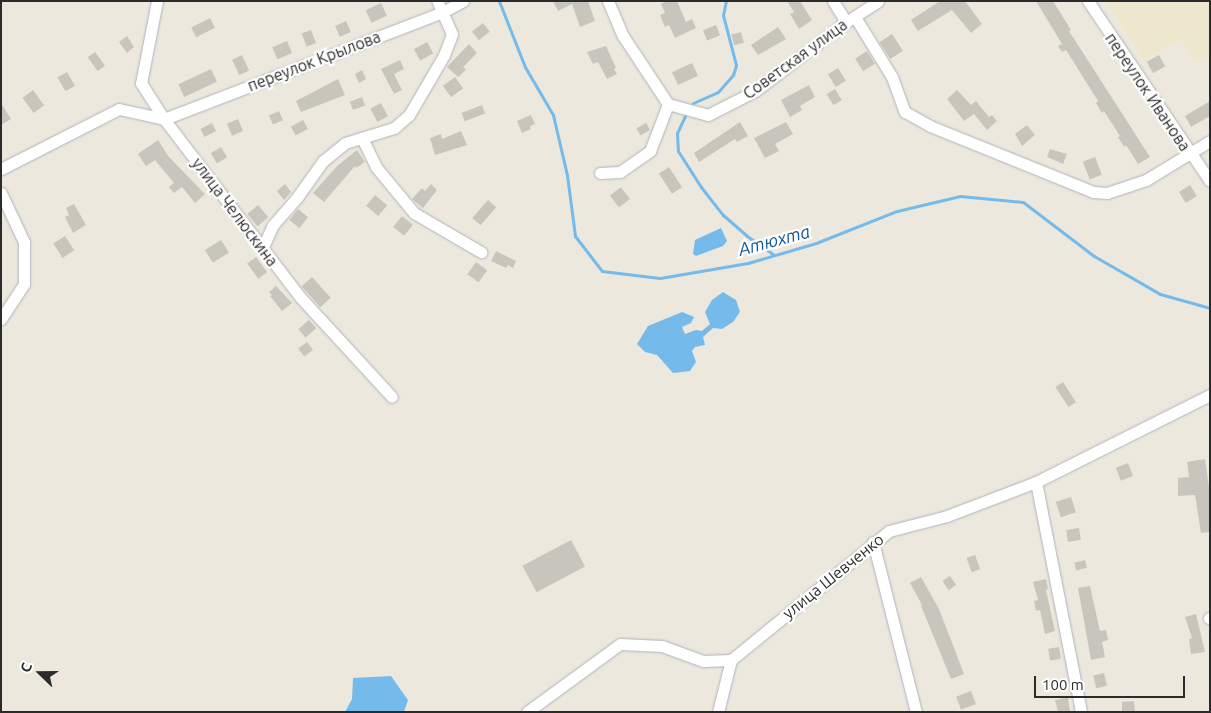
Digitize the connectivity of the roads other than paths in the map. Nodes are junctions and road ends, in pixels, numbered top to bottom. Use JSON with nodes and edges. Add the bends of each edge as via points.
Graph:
{"nodes":[{"id":1,"x":157,"y":1,"type":"edge"},
{"id":2,"x":463,"y":1,"type":"edge"},
{"id":3,"x":608,"y":1,"type":"edge"},
{"id":4,"x":833,"y":1,"type":"edge"},
{"id":5,"x":878,"y":1,"type":"edge"},
{"id":6,"x":1088,"y":1,"type":"edge"},
{"id":7,"x":440,"y":6,"type":"edge"},
{"id":8,"x":850,"y":20,"type":"junction"},
{"id":9,"x":668,"y":104,"type":"junction"},
{"id":10,"x":164,"y":119,"type":"junction"},
{"id":11,"x":362,"y":138,"type":"junction"},
{"id":12,"x":1210,"y":141,"type":"edge"},
{"id":13,"x":1189,"y":154,"type":"junction"},
{"id":14,"x":1,"y":169,"type":"edge"},
{"id":15,"x":600,"y":173,"type":"dead end"},
{"id":16,"x":1210,"y":181,"type":"edge"},
{"id":17,"x":1,"y":193,"type":"edge"},
{"id":18,"x":262,"y":247,"type":"junction"},
{"id":19,"x":481,"y":252,"type":"dead end"},
{"id":20,"x":1,"y":319,"type":"edge"},
{"id":21,"x":1210,"y":395,"type":"edge"},
{"id":22,"x":392,"y":397,"type":"dead end"},
{"id":23,"x":1036,"y":482,"type":"junction"},
{"id":24,"x":874,"y":542,"type":"junction"},
{"id":25,"x":731,"y":660,"type":"junction"},
{"id":26,"x":527,"y":712,"type":"edge"},
{"id":27,"x":718,"y":712,"type":"edge"},
{"id":28,"x":916,"y":712,"type":"edge"},
{"id":29,"x":1081,"y":712,"type":"edge"}],
"edges":[{"from":1,"to":10,"type":"street","name":"улица Челюскина","via":[[141,83]]},
{"from":2,"to":7,"type":"street","name":"переулок Крылова"},
{"from":3,"to":9,"type":"street","via":[[624,36]]},
{"from":4,"to":8,"type":"street"},
{"from":5,"to":8,"type":"street","name":"Советская улица"},
{"from":6,"to":13,"type":"street","name":"переулок Иванова"},
{"from":7,"to":10,"type":"street","name":"переулок Крылова"},
{"from":7,"to":11,"type":"street","via":[[452,34],[444,55],[409,115],[394,128]]},
{"from":8,"to":9,"type":"street","name":"Советская улица","via":[[755,91],[708,115]]},
{"from":8,"to":13,"type":"street","via":[[892,77],[905,112],[945,132],[1093,192],[1107,193],[1146,180]]},
{"from":9,"to":15,"type":"street","via":[[650,151],[620,172]]},
{"from":10,"to":14,"type":"street","via":[[119,109]]},
{"from":10,"to":18,"type":"street","name":"улица Челюскина"},
{"from":11,"to":18,"type":"street","via":[[345,143],[323,161],[273,225]]},
{"from":11,"to":19,"type":"street","via":[[376,168],[414,213]]},
{"from":12,"to":13,"type":"street"},
{"from":13,"to":16,"type":"street","name":"переулок Иванова"},
{"from":17,"to":20,"type":"street","via":[[24,242],[24,284]]},
{"from":18,"to":22,"type":"street","name":"улица Челюскина","via":[[300,298]]},
{"from":21,"to":23,"type":"street","name":"улица Шевченко"},
{"from":23,"to":24,"type":"street","name":"улица Шевченко","via":[[947,516],[889,531]]},
{"from":23,"to":29,"type":"street"},
{"from":24,"to":25,"type":"street","name":"улица Шевченко"},
{"from":24,"to":28,"type":"street"},
{"from":25,"to":26,"type":"street","via":[[704,661],[662,646],[620,644]]},
{"from":25,"to":27,"type":"street"}]}
